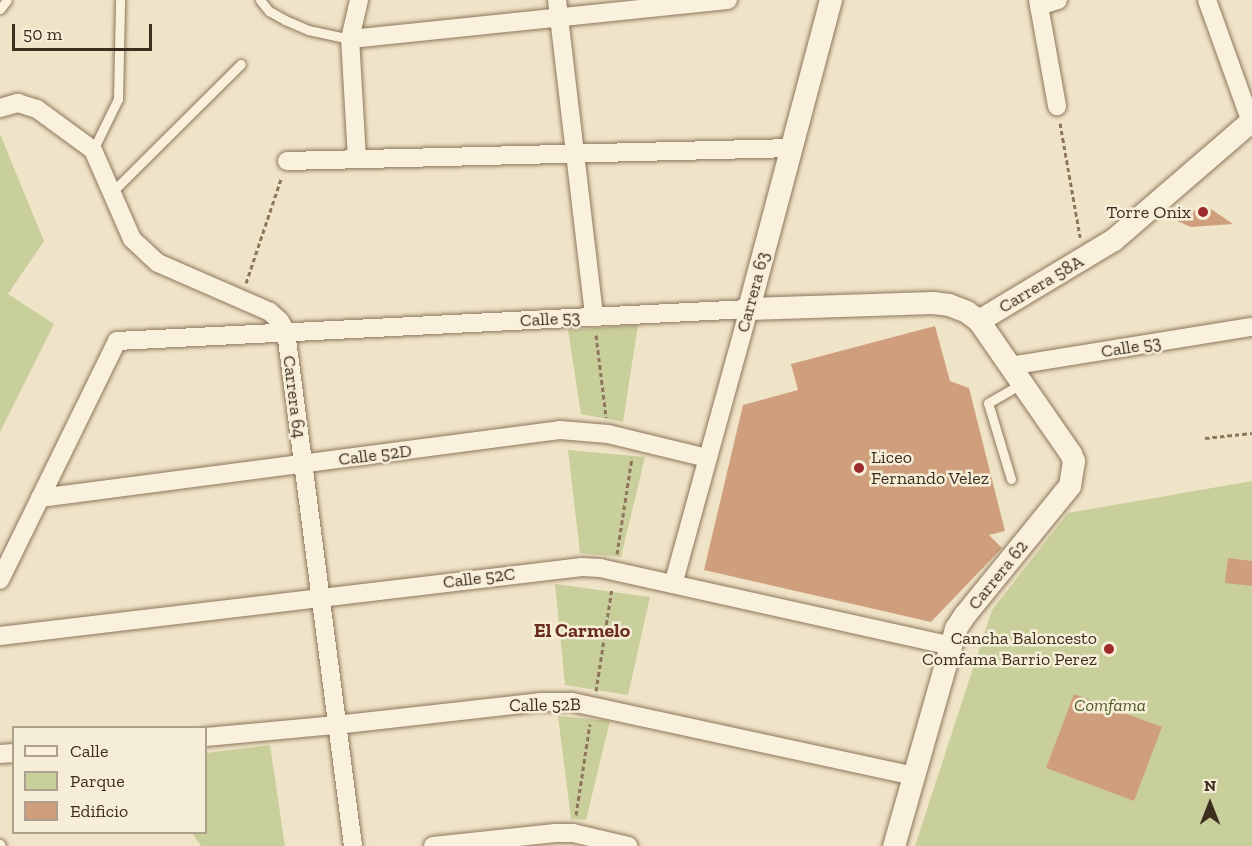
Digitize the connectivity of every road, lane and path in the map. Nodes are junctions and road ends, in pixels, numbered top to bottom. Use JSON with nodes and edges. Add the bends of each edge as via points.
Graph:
{"nodes":[{"id":1,"x":7,"y":0,"type":"edge"},
{"id":2,"x":120,"y":0,"type":"edge"},
{"id":3,"x":260,"y":0,"type":"edge"},
{"id":4,"x":359,"y":0,"type":"edge"},
{"id":5,"x":728,"y":0,"type":"edge"},
{"id":6,"x":831,"y":0,"type":"edge"},
{"id":7,"x":1058,"y":0,"type":"edge"},
{"id":8,"x":1207,"y":0,"type":"edge"},
{"id":9,"x":1038,"y":3,"type":"edge"},
{"id":10,"x":0,"y":9,"type":"edge"},
{"id":11,"x":558,"y":9,"type":"edge"},
{"id":12,"x":350,"y":39,"type":"junction"},
{"id":13,"x":241,"y":64,"type":"dead end"},
{"id":14,"x":0,"y":106,"type":"edge"},
{"id":15,"x":1057,"y":106,"type":"joint"},
{"id":16,"x":1251,"y":122,"type":"edge"},
{"id":17,"x":792,"y":148,"type":"junction"},
{"id":18,"x":93,"y":150,"type":"junction"},
{"id":19,"x":574,"y":153,"type":"junction"},
{"id":20,"x":357,"y":159,"type":"junction"},
{"id":21,"x":287,"y":161,"type":"joint"},
{"id":22,"x":111,"y":193,"type":"junction"},
{"id":23,"x":1084,"y":258,"type":"junction"},
{"id":24,"x":240,"y":299,"type":"junction"},
{"id":25,"x":749,"y":309,"type":"junction"},
{"id":26,"x":594,"y":316,"type":"junction"},
{"id":27,"x":979,"y":321,"type":"junction"},
{"id":28,"x":1252,"y":327,"type":"edge"},
{"id":29,"x":286,"y":332,"type":"junction"},
{"id":30,"x":1016,"y":374,"type":"junction"},
{"id":31,"x":1252,"y":433,"type":"edge"},
{"id":32,"x":608,"y":434,"type":"junction"},
{"id":33,"x":1205,"y":438,"type":"dead end"},
{"id":34,"x":635,"y":441,"type":"junction"},
{"id":35,"x":707,"y":458,"type":"junction"},
{"id":36,"x":303,"y":464,"type":"junction"},
{"id":37,"x":1011,"y":479,"type":"dead end"},
{"id":38,"x":1070,"y":486,"type":"joint"},
{"id":39,"x":40,"y":498,"type":"junction"},
{"id":40,"x":614,"y":571,"type":"junction"},
{"id":41,"x":0,"y":580,"type":"edge"},
{"id":42,"x":673,"y":584,"type":"junction"},
{"id":43,"x":320,"y":597,"type":"junction"},
{"id":44,"x":0,"y":636,"type":"edge"},
{"id":45,"x":952,"y":646,"type":"junction"},
{"id":46,"x":593,"y":705,"type":"junction"},
{"id":47,"x":336,"y":726,"type":"junction"},
{"id":48,"x":207,"y":737,"type":"edge"},
{"id":49,"x":914,"y":776,"type":"junction"},
{"id":50,"x":573,"y":833,"type":"junction"},
{"id":51,"x":353,"y":846,"type":"edge"},
{"id":52,"x":434,"y":846,"type":"edge"},
{"id":53,"x":628,"y":846,"type":"edge"},
{"id":54,"x":894,"y":846,"type":"edge"}],
"edges":[{"from":1,"to":10,"type":"lane"},
{"from":2,"to":18,"type":"lane","via":[[118,99]]},
{"from":3,"to":12,"type":"lane","via":[[269,10],[308,30]]},
{"from":4,"to":12,"type":"street"},
{"from":5,"to":11,"type":"street"},
{"from":6,"to":17,"type":"street","name":"Carrera 63"},
{"from":7,"to":9,"type":"street"},
{"from":8,"to":16,"type":"street"},
{"from":9,"to":15,"type":"street"},
{"from":11,"to":12,"type":"street"},
{"from":11,"to":19,"type":"street"},
{"from":12,"to":20,"type":"street"},
{"from":13,"to":22,"type":"lane"},
{"from":14,"to":18,"type":"street","via":[[18,104],[37,109]]},
{"from":15,"to":23,"type":"path"},
{"from":16,"to":23,"type":"street","name":"Carrera 58A","via":[[1133,225]]},
{"from":17,"to":19,"type":"street"},
{"from":17,"to":25,"type":"street","name":"Carrera 63"},
{"from":18,"to":22,"type":"street","name":"Carrera 64"},
{"from":19,"to":20,"type":"street"},
{"from":19,"to":26,"type":"street"},
{"from":20,"to":21,"type":"street"},
{"from":21,"to":24,"type":"path"},
{"from":22,"to":24,"type":"street","name":"Carrera 64","via":[[132,239],[145,252],[175,272]]},
{"from":23,"to":27,"type":"street","name":"Carrera 58A"},
{"from":24,"to":29,"type":"street","name":"Carrera 64","via":[[270,312]]},
{"from":25,"to":26,"type":"street","name":"Calle 53"},
{"from":25,"to":27,"type":"street","name":"Calle 53","via":[[933,303],[958,309]]},
{"from":25,"to":35,"type":"street","name":"Carrera 63"},
{"from":26,"to":29,"type":"street","name":"Calle 53"},
{"from":26,"to":32,"type":"path"},
{"from":27,"to":30,"type":"street","name":"Carrera 58A"},
{"from":28,"to":30,"type":"street","name":"Calle 53"},
{"from":29,"to":36,"type":"street","name":"Carrera 64"},
{"from":29,"to":39,"type":"street","name":"Calle 53","via":[[117,341]]},
{"from":30,"to":37,"type":"lane","via":[[988,403]]},
{"from":30,"to":38,"type":"street","name":"Carrera 58A","via":[[1071,453],[1074,470]]},
{"from":31,"to":33,"type":"path"},
{"from":32,"to":34,"type":"street","name":"Calle 52D"},
{"from":32,"to":36,"type":"street","name":"Calle 52D","via":[[560,430]]},
{"from":34,"to":35,"type":"street","name":"Calle 52D"},
{"from":34,"to":40,"type":"path"},
{"from":35,"to":42,"type":"street","name":"Carrera 63"},
{"from":36,"to":39,"type":"street","name":"Calle 52D"},
{"from":36,"to":43,"type":"street","name":"Carrera 64"},
{"from":38,"to":45,"type":"street","name":"Carrera 62","via":[[965,615]]},
{"from":39,"to":41,"type":"street"},
{"from":40,"to":42,"type":"street","name":"Calle 52C"},
{"from":40,"to":43,"type":"street","name":"Calle 52C","via":[[559,568]]},
{"from":40,"to":46,"type":"path"},
{"from":42,"to":45,"type":"street","name":"Calle 52C"},
{"from":43,"to":44,"type":"street","name":"Calle 52C"},
{"from":43,"to":47,"type":"street","name":"Carrera 64"},
{"from":45,"to":49,"type":"street","name":"Carrera 62"},
{"from":46,"to":47,"type":"street","name":"Calle 52B","via":[[540,702]]},
{"from":46,"to":49,"type":"street","name":"Calle 52B"},
{"from":46,"to":50,"type":"path"},
{"from":47,"to":48,"type":"street","name":"Calle 52B"},
{"from":47,"to":51,"type":"street","name":"Carrera 64"},
{"from":49,"to":54,"type":"street","name":"Carrera 62"},
{"from":50,"to":52,"type":"street"},
{"from":50,"to":53,"type":"street"}]}
